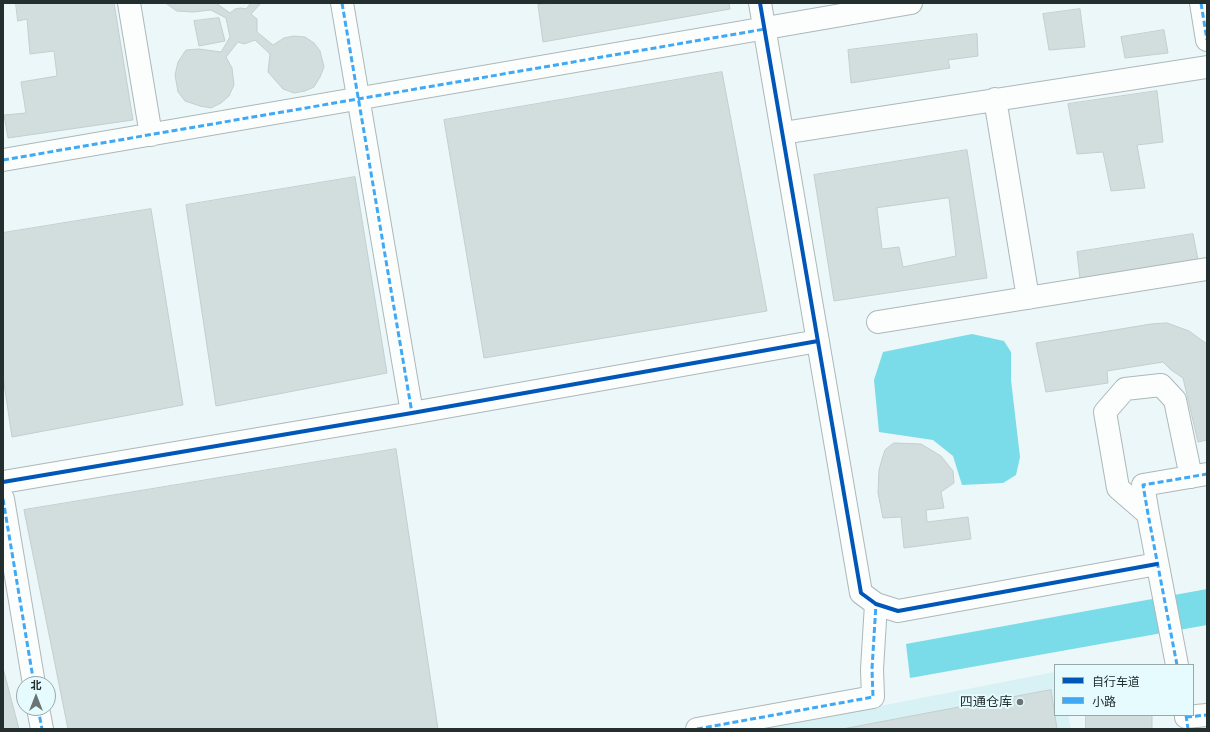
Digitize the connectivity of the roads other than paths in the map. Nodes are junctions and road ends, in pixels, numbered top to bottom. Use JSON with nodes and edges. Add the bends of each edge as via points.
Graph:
{"nodes":[{"id":1,"x":129,"y":3,"type":"edge"},
{"id":2,"x":342,"y":3,"type":"edge"},
{"id":3,"x":760,"y":3,"type":"edge"},
{"id":4,"x":911,"y":3,"type":"edge"},
{"id":5,"x":1201,"y":3,"type":"edge"},
{"id":6,"x":764,"y":29,"type":"junction"},
{"id":7,"x":1207,"y":40,"type":"edge"},
{"id":8,"x":1207,"y":67,"type":"edge"},
{"id":9,"x":358,"y":99,"type":"junction"},
{"id":10,"x":995,"y":99,"type":"junction"},
{"id":11,"x":782,"y":133,"type":"junction"},
{"id":12,"x":151,"y":135,"type":"junction"},
{"id":13,"x":3,"y":160,"type":"edge"},
{"id":14,"x":1207,"y":269,"type":"edge"},
{"id":15,"x":1028,"y":298,"type":"junction"},
{"id":16,"x":878,"y":322,"type":"dead end"},
{"id":17,"x":818,"y":341,"type":"junction"},
{"id":18,"x":412,"y":413,"type":"junction"},
{"id":19,"x":1199,"y":476,"type":"edge"},
{"id":20,"x":3,"y":482,"type":"edge"},
{"id":21,"x":3,"y":499,"type":"edge"},
{"id":22,"x":1148,"y":514,"type":"junction"},
{"id":23,"x":1157,"y":564,"type":"junction"},
{"id":24,"x":876,"y":604,"type":"junction"},
{"id":25,"x":1176,"y":659,"type":"edge"},
{"id":26,"x":33,"y":676,"type":"edge"},
{"id":27,"x":40,"y":716,"type":"edge"},
{"id":28,"x":42,"y":729,"type":"edge"},
{"id":29,"x":697,"y":729,"type":"edge"}],
"edges":[{"from":1,"to":12,"type":"street"},
{"from":2,"to":9,"type":"street"},
{"from":3,"to":6,"type":"street"},
{"from":4,"to":6,"type":"street"},
{"from":5,"to":7,"type":"street"},
{"from":6,"to":9,"type":"street"},
{"from":6,"to":11,"type":"street"},
{"from":8,"to":10,"type":"street"},
{"from":9,"to":12,"type":"street"},
{"from":9,"to":18,"type":"street"},
{"from":10,"to":11,"type":"street"},
{"from":10,"to":15,"type":"street"},
{"from":11,"to":17,"type":"street"},
{"from":12,"to":13,"type":"street"},
{"from":14,"to":15,"type":"street"},
{"from":15,"to":16,"type":"street"},
{"from":17,"to":18,"type":"street"},
{"from":17,"to":24,"type":"street","via":[[861,593]]},
{"from":18,"to":20,"type":"street"},
{"from":19,"to":22,"type":"street","via":[[1143,485]]},
{"from":19,"to":22,"type":"street","via":[[1175,400],[1161,385],[1125,389],[1105,412],[1118,488]]},
{"from":21,"to":26,"type":"street"},
{"from":22,"to":23,"type":"street"},
{"from":23,"to":24,"type":"street","via":[[898,611]]},
{"from":23,"to":25,"type":"street"},
{"from":24,"to":29,"type":"street","via":[[873,697]]},
{"from":27,"to":28,"type":"street"}]}
